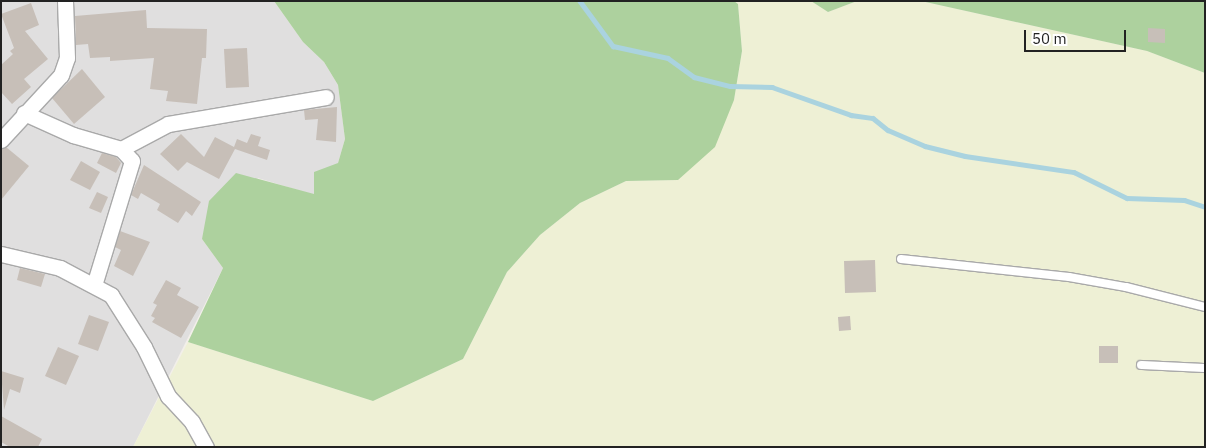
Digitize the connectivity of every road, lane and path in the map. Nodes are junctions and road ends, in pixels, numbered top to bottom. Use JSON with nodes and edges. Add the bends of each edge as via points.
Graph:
{"nodes":[{"id":1,"x":65,"y":1,"type":"edge"},
{"id":2,"x":326,"y":97,"type":"dead end"},
{"id":3,"x":24,"y":113,"type":"junction"},
{"id":4,"x":1,"y":140,"type":"edge"},
{"id":5,"x":122,"y":149,"type":"junction"},
{"id":6,"x":1,"y":254,"type":"edge"},
{"id":7,"x":901,"y":259,"type":"dead end"},
{"id":8,"x":94,"y":284,"type":"junction"},
{"id":9,"x":1205,"y":307,"type":"edge"},
{"id":10,"x":1141,"y":365,"type":"dead end"},
{"id":11,"x":1205,"y":368,"type":"edge"},
{"id":12,"x":206,"y":447,"type":"edge"}],
"edges":[{"from":1,"to":3,"type":"street","via":[[65,67],[56,82]]},
{"from":2,"to":5,"type":"street","via":[[168,124]]},
{"from":3,"to":4,"type":"street"},
{"from":3,"to":5,"type":"street","via":[[73,135]]},
{"from":5,"to":8,"type":"street","via":[[132,161]]},
{"from":6,"to":8,"type":"street","via":[[60,268]]},
{"from":7,"to":9,"type":"lane","via":[[1069,278],[1126,287]]},
{"from":8,"to":12,"type":"street","via":[[117,301],[168,396],[192,422]]},
{"from":10,"to":11,"type":"lane"}]}
